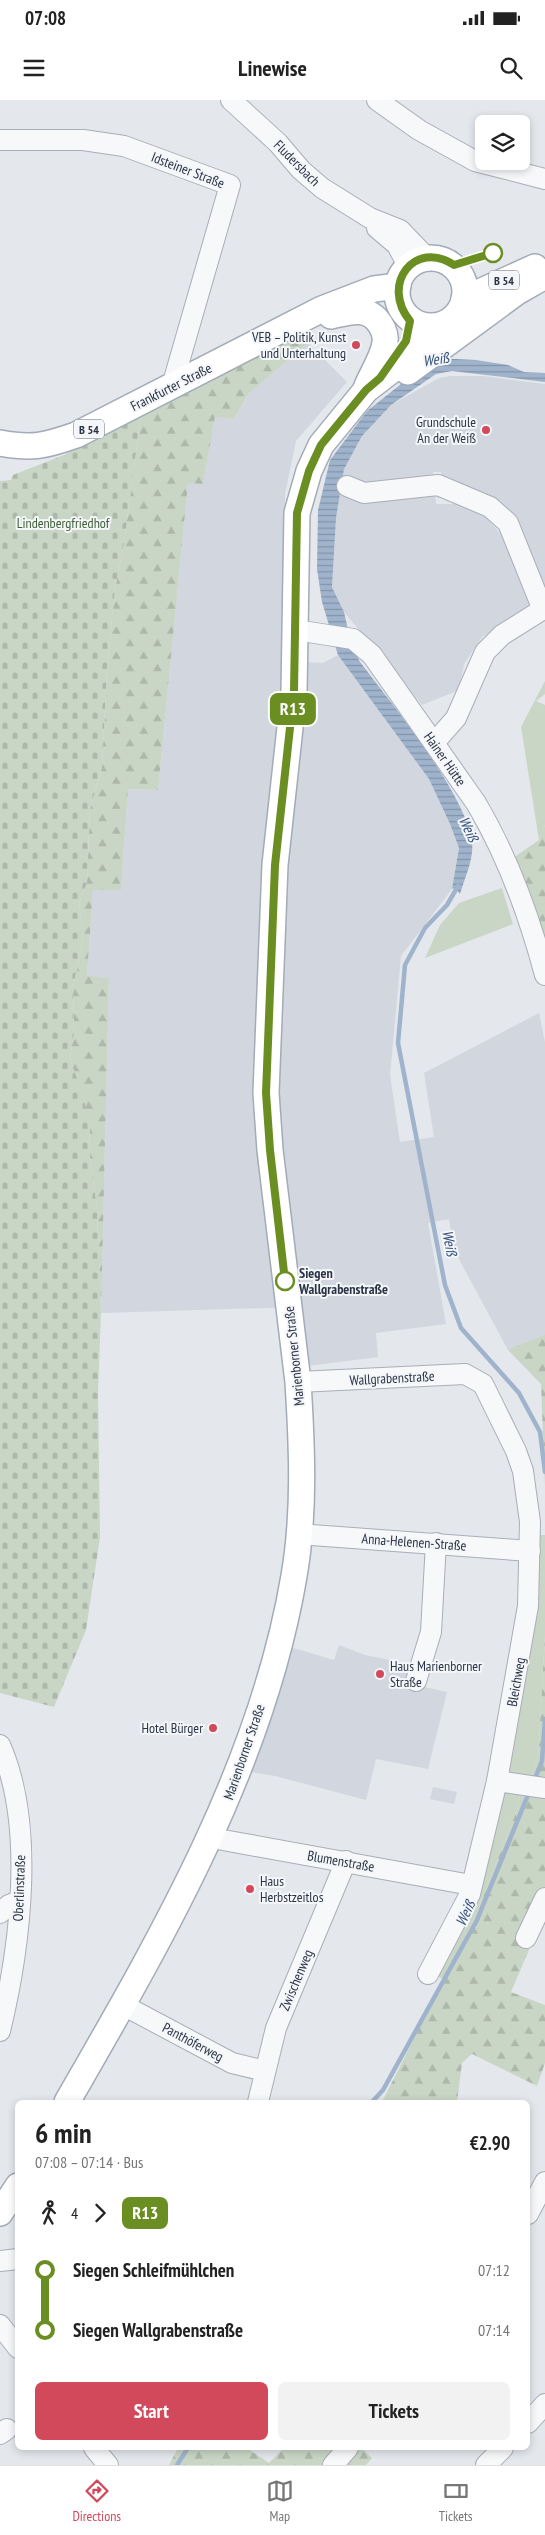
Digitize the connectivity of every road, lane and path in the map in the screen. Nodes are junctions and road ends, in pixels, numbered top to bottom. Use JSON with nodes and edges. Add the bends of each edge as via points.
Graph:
{"nodes":[{"id":1,"x":231,"y":100,"type":"edge"},
{"id":2,"x":377,"y":100,"type":"edge"},
{"id":3,"x":0,"y":140,"type":"edge"},
{"id":4,"x":545,"y":179,"type":"edge"},
{"id":5,"x":545,"y":254,"type":"edge"},
{"id":6,"x":545,"y":263,"type":"edge"},
{"id":7,"x":545,"y":276,"type":"edge"},
{"id":8,"x":460,"y":280,"type":"junction"},
{"id":9,"x":412,"y":294,"type":"junction"},
{"id":10,"x":294,"y":323,"type":"junction"},
{"id":11,"x":172,"y":386,"type":"junction"},
{"id":12,"x":369,"y":388,"type":"junction"},
{"id":13,"x":0,"y":443,"type":"edge"},
{"id":14,"x":347,"y":486,"type":"dead end"},
{"id":15,"x":544,"y":609,"type":"edge"},
{"id":16,"x":296,"y":630,"type":"junction"},
{"id":17,"x":434,"y":743,"type":"junction"},
{"id":18,"x":545,"y":975,"type":"edge"},
{"id":19,"x":298,"y":1382,"type":"junction"},
{"id":20,"x":483,"y":1384,"type":"joint"},
{"id":21,"x":298,"y":1534,"type":"junction"},
{"id":22,"x":436,"y":1543,"type":"junction"},
{"id":23,"x":530,"y":1550,"type":"junction"},
{"id":24,"x":416,"y":1681,"type":"dead end"},
{"id":25,"x":2,"y":1756,"type":"edge"},
{"id":26,"x":497,"y":1781,"type":"junction"},
{"id":27,"x":545,"y":1788,"type":"edge"},
{"id":28,"x":211,"y":1836,"type":"junction"},
{"id":29,"x":346,"y":1861,"type":"junction"},
{"id":30,"x":471,"y":1885,"type":"junction"},
{"id":31,"x":545,"y":1898,"type":"edge"},
{"id":32,"x":19,"y":1901,"type":"junction"},
{"id":33,"x":0,"y":1913,"type":"edge"},
{"id":34,"x":526,"y":1938,"type":"dead end"},
{"id":35,"x":428,"y":1974,"type":"dead end"},
{"id":36,"x":123,"y":2005,"type":"junction"},
{"id":37,"x":0,"y":2031,"type":"edge"},
{"id":38,"x":265,"y":2071,"type":"junction"},
{"id":39,"x":68,"y":2100,"type":"edge"},
{"id":40,"x":258,"y":2100,"type":"edge"},
{"id":41,"x":538,"y":2190,"type":"edge"},
{"id":42,"x":530,"y":2209,"type":"edge"},
{"id":43,"x":15,"y":2259,"type":"edge"},
{"id":44,"x":0,"y":2261,"type":"edge"},
{"id":45,"x":0,"y":2325,"type":"edge"},
{"id":46,"x":15,"y":2344,"type":"edge"},
{"id":47,"x":545,"y":2404,"type":"edge"},
{"id":48,"x":530,"y":2420,"type":"edge"},
{"id":49,"x":96,"y":2450,"type":"edge"},
{"id":50,"x":346,"y":2450,"type":"edge"},
{"id":51,"x":501,"y":2450,"type":"edge"},
{"id":52,"x":108,"y":2465,"type":"edge"},
{"id":53,"x":333,"y":2465,"type":"edge"},
{"id":54,"x":486,"y":2465,"type":"edge"}],
"edges":[{"from":1,"to":9,"type":"street","name":"Fludersbach","via":[[278,143],[301,170],[338,199],[370,218],[400,230]]},
{"from":2,"to":4,"type":"street","via":[[419,130],[475,161]]},
{"from":3,"to":11,"type":"street","name":"Idsteiner Straße","via":[[74,140],[124,146],[230,185]]},
{"from":5,"to":8,"type":"main road","number":"B 54"},
{"from":6,"to":8,"type":"main road","number":"B 54"},
{"from":7,"to":12,"type":"main road","via":[[517,292],[407,373]]},
{"from":8,"to":9,"type":"main road","number":"B 54","via":[[443,259]]},
{"from":8,"to":9,"type":"main road","number":"B 54","via":[[460,311],[440,325]]},
{"from":9,"to":10,"type":"main road","name":"Frankfurter Straße","number":"B 54","via":[[374,289]]},
{"from":9,"to":12,"type":"main road","name":"Marienborner Straße","via":[[413,354]]},
{"from":10,"to":11,"type":"main road","name":"Frankfurter Straße","number":"B 54"},
{"from":10,"to":12,"type":"main road","via":[[356,310],[376,318],[385,334],[385,342]]},
{"from":11,"to":13,"type":"main road","name":"Frankfurter Straße","number":"B 54","via":[[50,445],[24,448]]},
{"from":12,"to":16,"type":"main road","name":"Marienborner Straße","via":[[321,445],[309,471],[297,513]]},
{"from":14,"to":15,"type":"street","via":[[364,493],[438,485],[490,507],[508,522]]},
{"from":15,"to":17,"type":"street","via":[[502,634],[485,652],[456,718]]},
{"from":16,"to":17,"type":"street","name":"Hainer Hütte","via":[[354,640],[372,655]]},
{"from":16,"to":19,"type":"main road","name":"Marienborner Straße","via":[[294,691],[275,865],[266,1093]]},
{"from":17,"to":18,"type":"street","name":"Hainer Hütte","via":[[476,803],[504,855]]},
{"from":19,"to":20,"type":"street","name":"Wallgrabenstraße","via":[[465,1374]]},
{"from":19,"to":21,"type":"main road","name":"Marienborner Straße","via":[[301,1456]]},
{"from":20,"to":23,"type":"street","name":"Bleichweg","via":[[523,1471]]},
{"from":21,"to":22,"type":"street","name":"Anna-Helenen-Straße"},
{"from":21,"to":28,"type":"main road","name":"Marienborner Straße","via":[[295,1574],[279,1646],[241,1765]]},
{"from":22,"to":23,"type":"street","name":"Anna-Helenen-Straße"},
{"from":22,"to":24,"type":"street","via":[[431,1632]]},
{"from":23,"to":26,"type":"street","name":"Bleichweg","via":[[528,1606]]},
{"from":25,"to":32,"type":"street","name":"Oberlinstraße","via":[[19,1818]]},
{"from":26,"to":27,"type":"street"},
{"from":26,"to":30,"type":"street","name":"Bleichweg"},
{"from":28,"to":29,"type":"street","name":"Blumenstraße"},
{"from":28,"to":36,"type":"main road","name":"Marienborner Straße"},
{"from":29,"to":30,"type":"street","name":"Blumenstraße"},
{"from":29,"to":38,"type":"street","name":"Zwischenweg","via":[[276,2028]]},
{"from":30,"to":35,"type":"street","name":"Bleichweg","via":[[470,1894]]},
{"from":31,"to":34,"type":"street"},
{"from":32,"to":33,"type":"street"},
{"from":32,"to":37,"type":"street","name":"Oberlinstraße","via":[[16,1948]]},
{"from":36,"to":38,"type":"street","name":"Panthöferweg","via":[[232,2063]]},
{"from":36,"to":39,"type":"main road","name":"Marienborner Straße"},
{"from":38,"to":40,"type":"street","name":"Zwischenweg"},
{"from":41,"to":42,"type":"street"},
{"from":43,"to":44,"type":"street"},
{"from":45,"to":46,"type":"street"},
{"from":47,"to":48,"type":"street"},
{"from":49,"to":52,"type":"street"},
{"from":50,"to":53,"type":"street"},
{"from":51,"to":54,"type":"street"}]}
